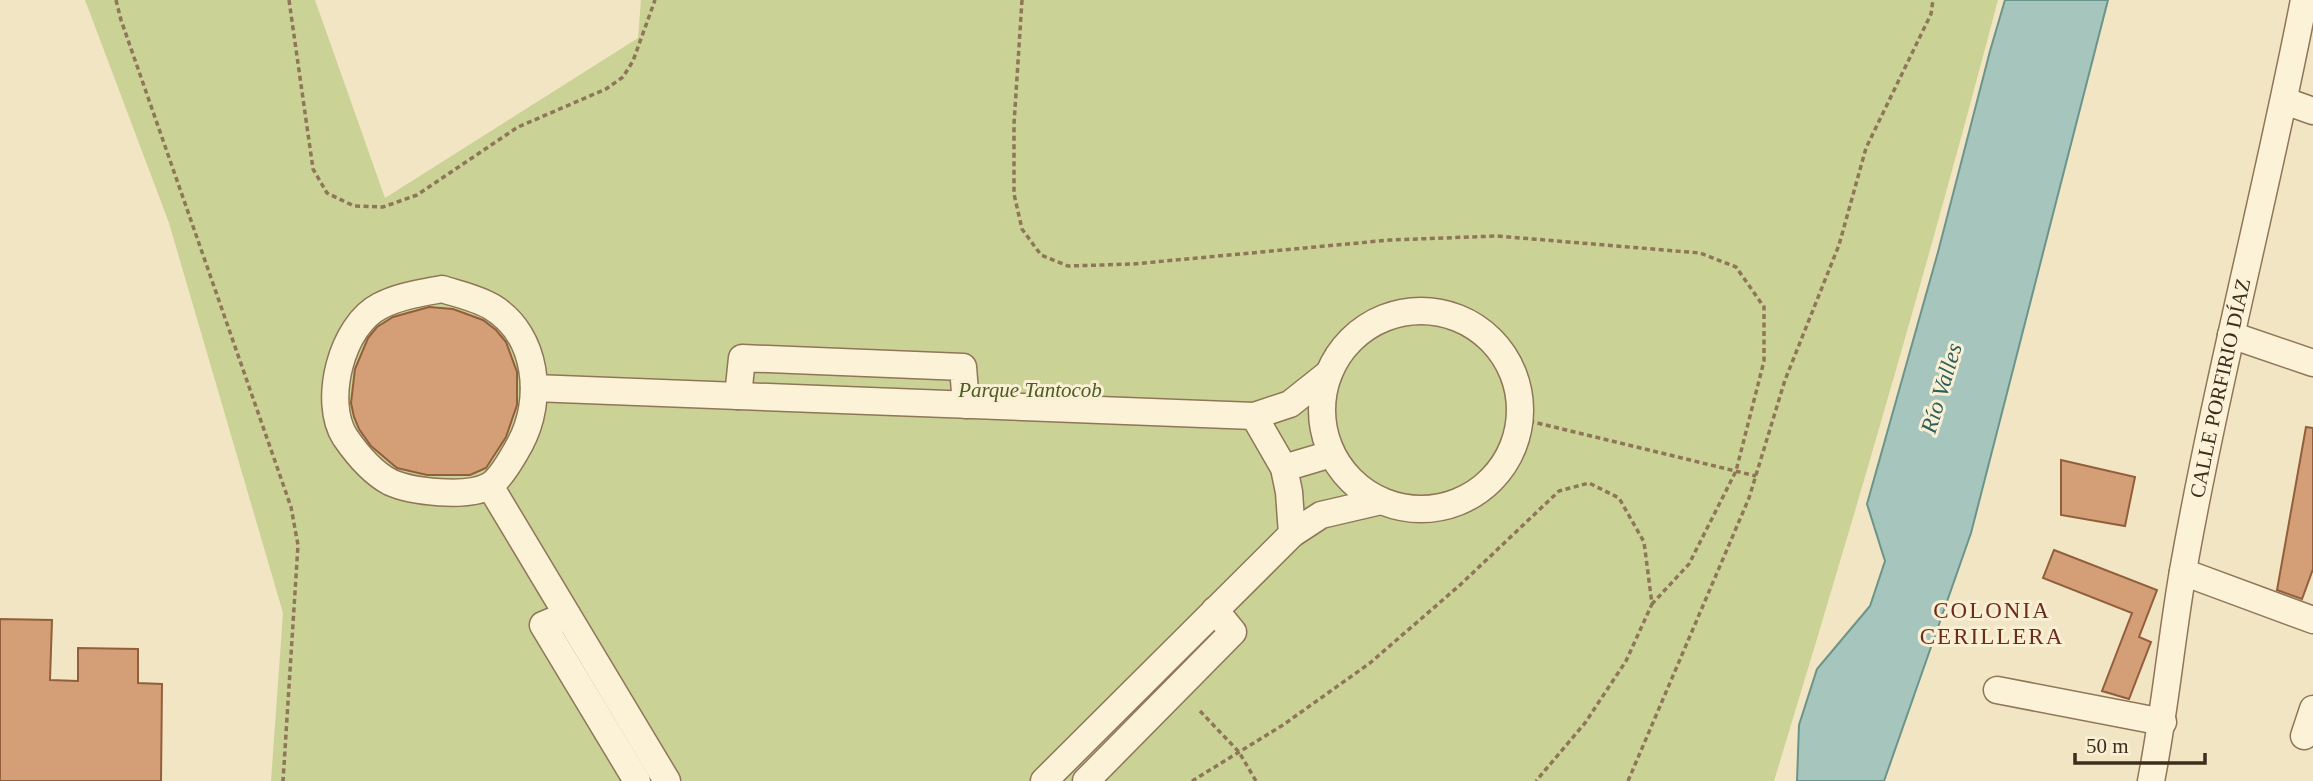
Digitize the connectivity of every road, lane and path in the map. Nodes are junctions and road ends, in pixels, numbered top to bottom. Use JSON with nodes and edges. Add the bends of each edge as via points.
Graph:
{"nodes":[{"id":1,"x":116,"y":0,"type":"edge"},
{"id":2,"x":289,"y":0,"type":"edge"},
{"id":3,"x":655,"y":0,"type":"edge"},
{"id":4,"x":1022,"y":0,"type":"edge"},
{"id":5,"x":1933,"y":0,"type":"edge"},
{"id":6,"x":2304,"y":0,"type":"edge"},
{"id":7,"x":2285,"y":101,"type":"junction"},
{"id":8,"x":2313,"y":111,"type":"edge"},
{"id":9,"x":2231,"y":335,"type":"junction"},
{"id":10,"x":2313,"y":363,"type":"edge"},
{"id":11,"x":1329,"y":373,"type":"junction"},
{"id":12,"x":534,"y":388,"type":"junction"},
{"id":13,"x":738,"y":396,"type":"junction"},
{"id":14,"x":966,"y":405,"type":"junction"},
{"id":15,"x":1254,"y":416,"type":"junction"},
{"id":16,"x":1521,"y":419,"type":"junction"},
{"id":17,"x":1331,"y":454,"type":"junction"},
{"id":18,"x":1284,"y":468,"type":"junction"},
{"id":19,"x":1736,"y":471,"type":"junction"},
{"id":20,"x":1756,"y":476,"type":"junction"},
{"id":21,"x":490,"y":486,"type":"junction"},
{"id":22,"x":1381,"y":501,"type":"junction"},
{"id":23,"x":1292,"y":534,"type":"junction"},
{"id":24,"x":2183,"y":572,"type":"junction"},
{"id":25,"x":1652,"y":604,"type":"junction"},
{"id":26,"x":1215,"y":610,"type":"junction"},
{"id":27,"x":567,"y":615,"type":"junction"},
{"id":28,"x":2313,"y":620,"type":"edge"},
{"id":29,"x":1997,"y":690,"type":"dead end"},
{"id":30,"x":2313,"y":709,"type":"edge"},
{"id":31,"x":1200,"y":711,"type":"dead end"},
{"id":32,"x":2162,"y":722,"type":"junction"},
{"id":33,"x":2304,"y":736,"type":"dead end"},
{"id":34,"x":1239,"y":752,"type":"junction"},
{"id":35,"x":282,"y":781,"type":"edge"},
{"id":36,"x":637,"y":781,"type":"edge"},
{"id":37,"x":667,"y":781,"type":"edge"},
{"id":38,"x":1044,"y":781,"type":"edge"},
{"id":39,"x":1086,"y":781,"type":"edge"},
{"id":40,"x":1192,"y":781,"type":"edge"},
{"id":41,"x":1256,"y":781,"type":"edge"},
{"id":42,"x":1536,"y":781,"type":"edge"},
{"id":43,"x":1628,"y":781,"type":"edge"},
{"id":44,"x":2151,"y":781,"type":"edge"}],
"edges":[{"from":1,"to":35,"type":"path","via":[[291,507],[298,545]]},
{"from":2,"to":3,"type":"path","via":[[313,169],[327,192],[354,206],[383,207],[417,195],[518,127],[606,89],[633,61]]},
{"from":4,"to":19,"type":"path","via":[[1014,194],[1022,229],[1041,255],[1068,266],[1133,264],[1390,240],[1497,236],[1700,253],[1736,267],[1764,307],[1764,361]]},
{"from":5,"to":20,"type":"path","via":[[1931,14],[1866,148],[1839,245],[1785,380]]},
{"from":6,"to":7,"type":"street","name":"CALLE PORFIRIO DÍAZ"},
{"from":7,"to":8,"type":"street"},
{"from":7,"to":9,"type":"street","name":"CALLE PORFIRIO DÍAZ"},
{"from":9,"to":10,"type":"street"},
{"from":9,"to":24,"type":"street","name":"CALLE PORFIRIO DÍAZ"},
{"from":11,"to":15,"type":"street","via":[[1290,404]]},
{"from":11,"to":16,"type":"street","via":[[1337,355],[1361,330],[1391,314],[1426,310],[1460,318],[1486,334],[1507,359],[1518,388]]},
{"from":11,"to":17,"type":"street","via":[[1323,386],[1322,421]]},
{"from":12,"to":13,"type":"street"},
{"from":12,"to":21,"type":"street","via":[[530,427]]},
{"from":12,"to":21,"type":"street","via":[[531,357],[516,329],[493,308],[442,289],[379,306],[357,325],[345,349],[336,379],[335,408],[343,435],[362,460],[390,481],[425,491],[455,493]]},
{"from":13,"to":14,"type":"street"},
{"from":13,"to":14,"type":"street","via":[[742,358],[797,360],[963,367]]},
{"from":14,"to":15,"type":"street"},
{"from":15,"to":18,"type":"street"},
{"from":16,"to":19,"type":"path"},
{"from":16,"to":22,"type":"street","via":[[1513,449],[1496,476],[1472,496],[1443,507],[1412,509]]},
{"from":17,"to":18,"type":"street"},
{"from":17,"to":22,"type":"street","via":[[1352,482]]},
{"from":18,"to":23,"type":"street"},
{"from":19,"to":20,"type":"path"},
{"from":19,"to":25,"type":"path","via":[[1689,564]]},
{"from":20,"to":43,"type":"path"},
{"from":21,"to":27,"type":"street"},
{"from":22,"to":23,"type":"street","via":[[1321,515]]},
{"from":23,"to":26,"type":"street"},
{"from":24,"to":28,"type":"street"},
{"from":24,"to":32,"type":"street","name":"CALLE PORFIRIO DÍAZ"},
{"from":25,"to":34,"type":"path","via":[[1644,542],[1619,498],[1589,483],[1559,491],[1370,663]]},
{"from":25,"to":42,"type":"path","via":[[1619,672],[1586,723]]},
{"from":26,"to":38,"type":"street"},
{"from":26,"to":39,"type":"street","via":[[1233,632]]},
{"from":27,"to":36,"type":"street","via":[[543,625]]},
{"from":27,"to":37,"type":"street"},
{"from":29,"to":32,"type":"street"},
{"from":30,"to":33,"type":"street"},
{"from":31,"to":34,"type":"path"},
{"from":32,"to":44,"type":"street","name":"CALLE PORFIRIO DÍAZ"},
{"from":34,"to":40,"type":"path"},
{"from":34,"to":41,"type":"path"}]}
